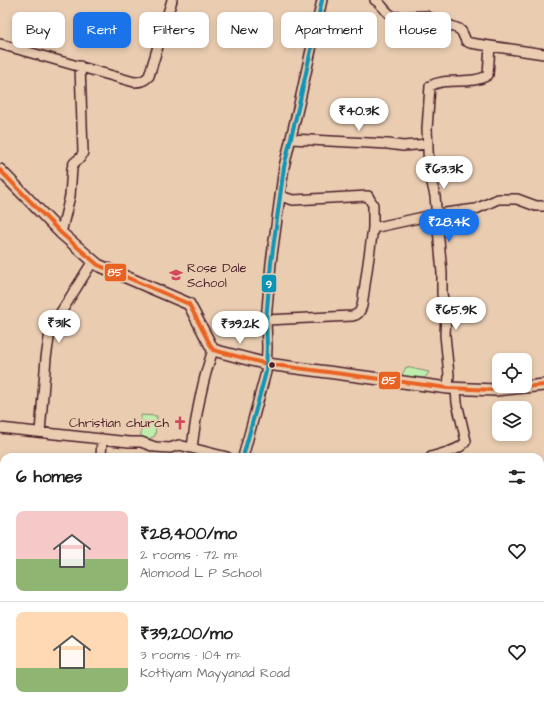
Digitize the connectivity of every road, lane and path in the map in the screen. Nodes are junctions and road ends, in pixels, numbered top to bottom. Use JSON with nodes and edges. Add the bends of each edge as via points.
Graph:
{"nodes":[{"id":1,"x":172,"y":0,"type":"edge"},
{"id":2,"x":322,"y":0,"type":"edge"},
{"id":3,"x":375,"y":0,"type":"edge"},
{"id":4,"x":0,"y":44,"type":"edge"},
{"id":5,"x":490,"y":46,"type":"junction"},
{"id":6,"x":544,"y":54,"type":"edge"},
{"id":7,"x":80,"y":66,"type":"junction"},
{"id":8,"x":290,"y":139,"type":"junction"},
{"id":9,"x":428,"y":144,"type":"junction"},
{"id":10,"x":0,"y":170,"type":"edge"},
{"id":11,"x":280,"y":196,"type":"junction"},
{"id":12,"x":544,"y":206,"type":"edge"},
{"id":13,"x":436,"y":214,"type":"junction"},
{"id":14,"x":373,"y":228,"type":"junction"},
{"id":15,"x":61,"y":233,"type":"junction"},
{"id":16,"x":93,"y":261,"type":"junction"},
{"id":17,"x":266,"y":320,"type":"junction"},
{"id":18,"x":213,"y":350,"type":"junction"},
{"id":19,"x":267,"y":364,"type":"junction"},
{"id":20,"x":544,"y":385,"type":"edge"},
{"id":21,"x":452,"y":389,"type":"junction"},
{"id":22,"x":0,"y":428,"type":"edge"},
{"id":23,"x":40,"y":432,"type":"junction"},
{"id":24,"x":102,"y":439,"type":"junction"},
{"id":25,"x":155,"y":447,"type":"junction"},
{"id":26,"x":192,"y":448,"type":"junction"},
{"id":27,"x":101,"y":453,"type":"edge"},
{"id":28,"x":154,"y":453,"type":"edge"},
{"id":29,"x":211,"y":453,"type":"edge"},
{"id":30,"x":244,"y":453,"type":"edge"},
{"id":31,"x":443,"y":453,"type":"edge"}],
"edges":[{"from":1,"to":7,"type":"street","via":[[149,76],[145,80],[134,82]]},
{"from":2,"to":8,"type":"street"},
{"from":3,"to":5,"type":"street","via":[[390,16],[426,16],[459,29],[466,41]]},
{"from":4,"to":7,"type":"street"},
{"from":5,"to":6,"type":"street"},
{"from":5,"to":9,"type":"street","via":[[488,75],[477,80],[437,82],[430,86],[426,129]]},
{"from":7,"to":15,"type":"street","via":[[83,152],[72,168],[70,196]]},
{"from":8,"to":9,"type":"street","via":[[403,146]]},
{"from":8,"to":11,"type":"street"},
{"from":9,"to":13,"type":"street"},
{"from":10,"to":15,"type":"main road"},
{"from":11,"to":14,"type":"street","via":[[293,200],[368,196],[373,205]]},
{"from":11,"to":17,"type":"street"},
{"from":12,"to":13,"type":"street","via":[[508,198],[498,199],[476,209]]},
{"from":13,"to":14,"type":"street"},
{"from":13,"to":21,"type":"street","via":[[442,294],[446,313],[445,335]]},
{"from":14,"to":17,"type":"street","via":[[360,312],[352,316]]},
{"from":15,"to":16,"type":"main road"},
{"from":16,"to":18,"type":"main road","via":[[189,304]]},
{"from":16,"to":23,"type":"street","via":[[50,332]]},
{"from":17,"to":19,"type":"street"},
{"from":18,"to":19,"type":"main road"},
{"from":18,"to":26,"type":"street","via":[[196,413]]},
{"from":19,"to":21,"type":"main road"},
{"from":19,"to":30,"type":"street"},
{"from":20,"to":21,"type":"main road","via":[[495,390]]},
{"from":21,"to":31,"type":"street","via":[[466,441],[459,448]]},
{"from":22,"to":23,"type":"street"},
{"from":23,"to":24,"type":"street"},
{"from":24,"to":25,"type":"street","via":[[141,442]]},
{"from":24,"to":27,"type":"street"},
{"from":25,"to":26,"type":"street","via":[[170,448],[179,445]]},
{"from":25,"to":28,"type":"street"},
{"from":26,"to":29,"type":"street"}]}
